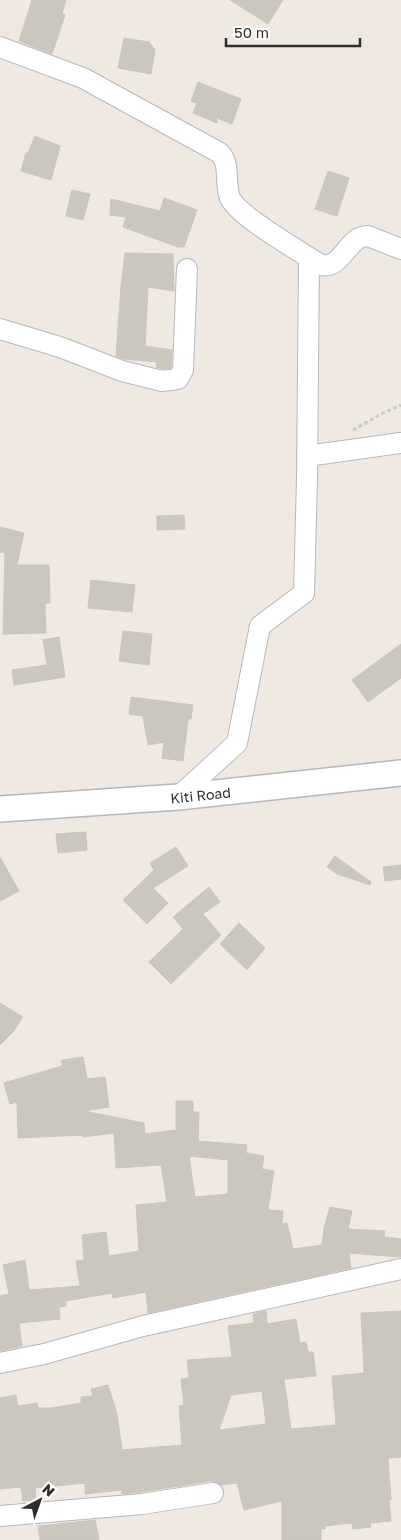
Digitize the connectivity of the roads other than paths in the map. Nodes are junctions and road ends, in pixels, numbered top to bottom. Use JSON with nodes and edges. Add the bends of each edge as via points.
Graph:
{"nodes":[{"id":1,"x":0,"y":47,"type":"edge"},
{"id":2,"x":401,"y":249,"type":"edge"},
{"id":3,"x":309,"y":258,"type":"junction"},
{"id":4,"x":186,"y":269,"type":"dead end"},
{"id":5,"x":0,"y":329,"type":"edge"},
{"id":6,"x":401,"y":443,"type":"edge"},
{"id":7,"x":307,"y":456,"type":"junction"},
{"id":8,"x":401,"y":772,"type":"edge"},
{"id":9,"x":178,"y":797,"type":"junction"},
{"id":10,"x":0,"y":809,"type":"edge"},
{"id":11,"x":401,"y":1269,"type":"edge"},
{"id":12,"x":0,"y":1363,"type":"edge"},
{"id":13,"x":213,"y":1493,"type":"dead end"},
{"id":14,"x":0,"y":1516,"type":"edge"}],
"edges":[{"from":1,"to":3,"type":"street","via":[[83,78],[220,153],[225,161],[228,189],[234,204],[249,218]]},
{"from":2,"to":3,"type":"street","via":[[363,236],[330,264],[321,265]]},
{"from":3,"to":7,"type":"street"},
{"from":4,"to":5,"type":"street","via":[[183,370],[178,379],[162,381],[122,371],[60,347]]},
{"from":6,"to":7,"type":"street"},
{"from":7,"to":9,"type":"street","via":[[304,593],[260,626],[237,742]]},
{"from":8,"to":9,"type":"street","name":"Kiti Road"},
{"from":9,"to":10,"type":"street","name":"Kiti Road"},
{"from":11,"to":12,"type":"street","via":[[144,1326]]},
{"from":13,"to":14,"type":"street","via":[[142,1504]]}]}
